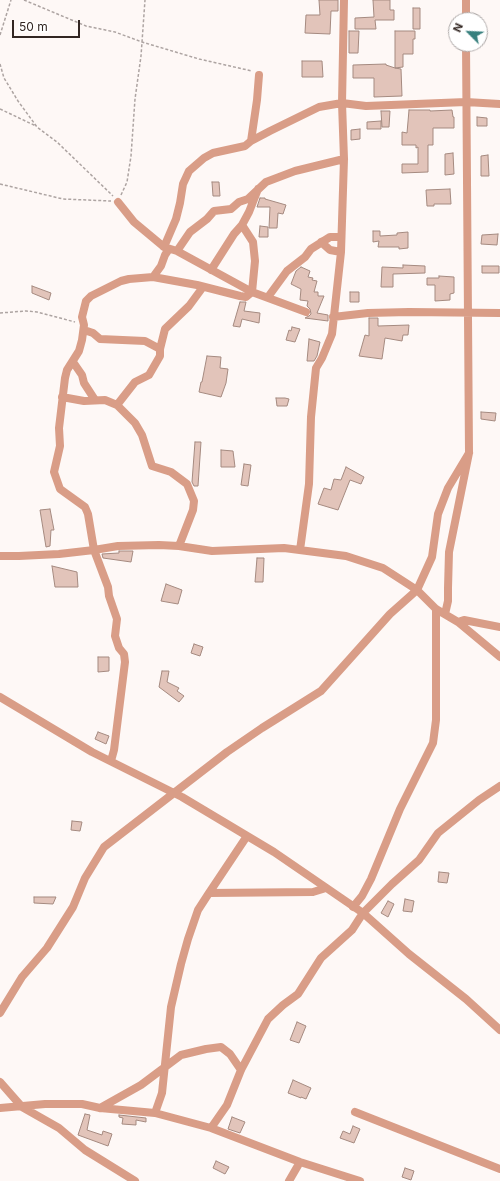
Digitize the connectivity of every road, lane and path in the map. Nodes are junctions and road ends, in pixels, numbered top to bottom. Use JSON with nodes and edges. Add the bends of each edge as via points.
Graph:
{"nodes":[{"id":1,"x":11,"y":0,"type":"edge"},
{"id":2,"x":24,"y":0,"type":"edge"},
{"id":3,"x":145,"y":0,"type":"edge"},
{"id":4,"x":344,"y":0,"type":"edge"},
{"id":5,"x":466,"y":0,"type":"edge"},
{"id":6,"x":466,"y":12,"type":"edge"},
{"id":7,"x":0,"y":35,"type":"edge"},
{"id":8,"x":142,"y":42,"type":"junction"},
{"id":9,"x":466,"y":52,"type":"edge"},
{"id":10,"x":0,"y":64,"type":"edge"},
{"id":11,"x":259,"y":75,"type":"joint"},
{"id":12,"x":466,"y":102,"type":"junction"},
{"id":13,"x":342,"y":103,"type":"junction"},
{"id":14,"x":500,"y":104,"type":"edge"},
{"id":15,"x":0,"y":109,"type":"edge"},
{"id":16,"x":37,"y":127,"type":"junction"},
{"id":17,"x":251,"y":141,"type":"junction"},
{"id":18,"x":344,"y":159,"type":"junction"},
{"id":19,"x":0,"y":184,"type":"edge"},
{"id":20,"x":258,"y":189,"type":"junction"},
{"id":21,"x":118,"y":202,"type":"junction"},
{"id":22,"x":242,"y":225,"type":"junction"},
{"id":23,"x":340,"y":237,"type":"junction"},
{"id":24,"x":321,"y":242,"type":"junction"},
{"id":25,"x":166,"y":248,"type":"junction"},
{"id":26,"x":177,"y":251,"type":"junction"},
{"id":27,"x":341,"y":252,"type":"junction"},
{"id":28,"x":211,"y":270,"type":"junction"},
{"id":29,"x":153,"y":278,"type":"junction"},
{"id":30,"x":203,"y":287,"type":"junction"},
{"id":31,"x":252,"y":292,"type":"junction"},
{"id":32,"x":268,"y":297,"type":"junction"},
{"id":33,"x":306,"y":312,"type":"dead end"},
{"id":34,"x":0,"y":313,"type":"edge"},
{"id":35,"x":500,"y":313,"type":"edge"},
{"id":36,"x":468,"y":314,"type":"junction"},
{"id":37,"x":333,"y":317,"type":"junction"},
{"id":38,"x":84,"y":327,"type":"junction"},
{"id":39,"x":160,"y":349,"type":"junction"},
{"id":40,"x":73,"y":362,"type":"junction"},
{"id":41,"x":62,"y":397,"type":"junction"},
{"id":42,"x":95,"y":400,"type":"junction"},
{"id":43,"x":117,"y":405,"type":"junction"},
{"id":44,"x":469,"y":453,"type":"junction"},
{"id":45,"x":179,"y":546,"type":"junction"},
{"id":46,"x":94,"y":550,"type":"junction"},
{"id":47,"x":300,"y":550,"type":"junction"},
{"id":48,"x":0,"y":556,"type":"edge"},
{"id":49,"x":417,"y":590,"type":"junction"},
{"id":50,"x":436,"y":609,"type":"junction"},
{"id":51,"x":445,"y":614,"type":"junction"},
{"id":52,"x":458,"y":622,"type":"junction"},
{"id":53,"x":500,"y":627,"type":"edge"},
{"id":54,"x":500,"y":657,"type":"edge"},
{"id":55,"x":0,"y":697,"type":"edge"},
{"id":56,"x":111,"y":762,"type":"junction"},
{"id":57,"x":500,"y":786,"type":"edge"},
{"id":58,"x":174,"y":792,"type":"junction"},
{"id":59,"x":247,"y":836,"type":"junction"},
{"id":60,"x":326,"y":888,"type":"junction"},
{"id":61,"x":209,"y":893,"type":"junction"},
{"id":62,"x":353,"y":907,"type":"junction"},
{"id":63,"x":362,"y":913,"type":"junction"},
{"id":64,"x":0,"y":1013,"type":"edge"},
{"id":65,"x":500,"y":1030,"type":"edge"},
{"id":66,"x":165,"y":1066,"type":"junction"},
{"id":67,"x":241,"y":1070,"type":"junction"},
{"id":68,"x":0,"y":1082,"type":"edge"},
{"id":69,"x":22,"y":1106,"type":"junction"},
{"id":70,"x":0,"y":1108,"type":"edge"},
{"id":71,"x":100,"y":1108,"type":"junction"},
{"id":72,"x":355,"y":1112,"type":"dead end"},
{"id":73,"x":155,"y":1113,"type":"junction"},
{"id":74,"x":212,"y":1128,"type":"junction"},
{"id":75,"x":300,"y":1162,"type":"junction"},
{"id":76,"x":500,"y":1169,"type":"edge"},
{"id":77,"x":135,"y":1181,"type":"edge"},
{"id":78,"x":289,"y":1181,"type":"edge"},
{"id":79,"x":360,"y":1181,"type":"edge"}],
"edges":[{"from":1,"to":7,"type":"path"},
{"from":2,"to":8,"type":"path","via":[[86,26],[115,32]]},
{"from":3,"to":8,"type":"path"},
{"from":4,"to":13,"type":"street"},
{"from":5,"to":6,"type":"street"},
{"from":8,"to":11,"type":"path"},
{"from":8,"to":21,"type":"path","via":[[131,156],[127,182]]},
{"from":9,"to":12,"type":"street"},
{"from":10,"to":16,"type":"path","via":[[4,78]]},
{"from":11,"to":17,"type":"street"},
{"from":12,"to":13,"type":"street","via":[[366,106]]},
{"from":12,"to":14,"type":"street"},
{"from":12,"to":36,"type":"street"},
{"from":13,"to":17,"type":"street","via":[[320,107]]},
{"from":13,"to":18,"type":"street"},
{"from":15,"to":16,"type":"path"},
{"from":16,"to":21,"type":"path","via":[[57,142]]},
{"from":17,"to":25,"type":"street","via":[[245,146],[213,152],[189,172],[183,184],[176,219]]},
{"from":18,"to":20,"type":"street","via":[[295,171],[266,182]]},
{"from":18,"to":23,"type":"street"},
{"from":19,"to":21,"type":"path","via":[[63,199]]},
{"from":20,"to":22,"type":"street"},
{"from":20,"to":26,"type":"street","via":[[248,199],[231,209],[214,211],[190,232]]},
{"from":21,"to":25,"type":"street","via":[[134,222]]},
{"from":22,"to":28,"type":"street"},
{"from":22,"to":31,"type":"street","via":[[253,242],[255,262]]},
{"from":23,"to":24,"type":"street","via":[[330,237]]},
{"from":23,"to":27,"type":"street"},
{"from":24,"to":27,"type":"street","via":[[330,250]]},
{"from":24,"to":32,"type":"street","via":[[287,271]]},
{"from":25,"to":26,"type":"street"},
{"from":25,"to":29,"type":"street","via":[[161,266]]},
{"from":26,"to":28,"type":"street"},
{"from":27,"to":37,"type":"street"},
{"from":28,"to":31,"type":"street"},
{"from":29,"to":30,"type":"street"},
{"from":29,"to":38,"type":"street","via":[[121,281],[91,296],[86,301],[82,317]]},
{"from":30,"to":31,"type":"street","via":[[246,297]]},
{"from":30,"to":39,"type":"street","via":[[189,306],[165,330]]},
{"from":31,"to":32,"type":"street"},
{"from":32,"to":33,"type":"street"},
{"from":34,"to":38,"type":"path","via":[[37,312]]},
{"from":35,"to":36,"type":"street"},
{"from":36,"to":37,"type":"street","via":[[409,312]]},
{"from":36,"to":44,"type":"street"},
{"from":37,"to":47,"type":"street","via":[[329,343],[316,368],[309,484]]},
{"from":38,"to":39,"type":"street","via":[[100,338],[145,341]]},
{"from":38,"to":40,"type":"street","via":[[79,351]]},
{"from":39,"to":43,"type":"street","via":[[160,356],[149,375],[135,382]]},
{"from":40,"to":41,"type":"street","via":[[65,378]]},
{"from":40,"to":42,"type":"street"},
{"from":41,"to":42,"type":"street"},
{"from":41,"to":46,"type":"street","via":[[60,446],[54,472],[60,489],[85,507]]},
{"from":42,"to":43,"type":"street","via":[[105,400]]},
{"from":43,"to":45,"type":"street","via":[[135,423],[142,435],[152,466],[171,472],[184,481],[189,489],[194,501],[193,510]]},
{"from":44,"to":49,"type":"street","via":[[448,488],[438,514],[432,557]]},
{"from":44,"to":51,"type":"street","via":[[450,552]]},
{"from":45,"to":46,"type":"street","via":[[118,546]]},
{"from":45,"to":47,"type":"street","via":[[212,551],[284,548]]},
{"from":46,"to":48,"type":"street"},
{"from":46,"to":56,"type":"street","via":[[117,619],[115,636],[125,662]]},
{"from":47,"to":49,"type":"street","via":[[346,556],[383,568]]},
{"from":49,"to":50,"type":"street"},
{"from":49,"to":58,"type":"street","via":[[390,614],[322,691],[239,744]]},
{"from":50,"to":51,"type":"street"},
{"from":50,"to":62,"type":"street","via":[[436,720],[433,743],[400,809],[371,879]]},
{"from":51,"to":52,"type":"street"},
{"from":52,"to":53,"type":"street","via":[[464,620]]},
{"from":52,"to":54,"type":"street"},
{"from":55,"to":56,"type":"street"},
{"from":56,"to":58,"type":"street"},
{"from":57,"to":63,"type":"street","via":[[438,833],[419,860]]},
{"from":58,"to":59,"type":"street"},
{"from":58,"to":64,"type":"street","via":[[104,847],[85,878],[70,912],[47,948],[22,977]]},
{"from":59,"to":60,"type":"street"},
{"from":59,"to":61,"type":"street"},
{"from":60,"to":61,"type":"street","via":[[313,892]]},
{"from":60,"to":62,"type":"street"},
{"from":61,"to":66,"type":"street","via":[[198,910],[181,964],[171,1007]]},
{"from":62,"to":63,"type":"street"},
{"from":63,"to":65,"type":"street"},
{"from":63,"to":67,"type":"street","via":[[352,930],[321,958],[298,994],[268,1019]]},
{"from":66,"to":67,"type":"street","via":[[181,1055],[221,1047],[230,1054]]},
{"from":66,"to":71,"type":"street","via":[[141,1085]]},
{"from":66,"to":73,"type":"street","via":[[162,1093]]},
{"from":67,"to":74,"type":"street","via":[[227,1105]]},
{"from":68,"to":69,"type":"street"},
{"from":69,"to":70,"type":"street"},
{"from":69,"to":71,"type":"street","via":[[82,1104]]},
{"from":69,"to":77,"type":"street","via":[[59,1128],[85,1150]]},
{"from":71,"to":73,"type":"street"},
{"from":72,"to":76,"type":"street"},
{"from":73,"to":74,"type":"street"},
{"from":74,"to":75,"type":"street"},
{"from":75,"to":78,"type":"street"},
{"from":75,"to":79,"type":"street"}]}
